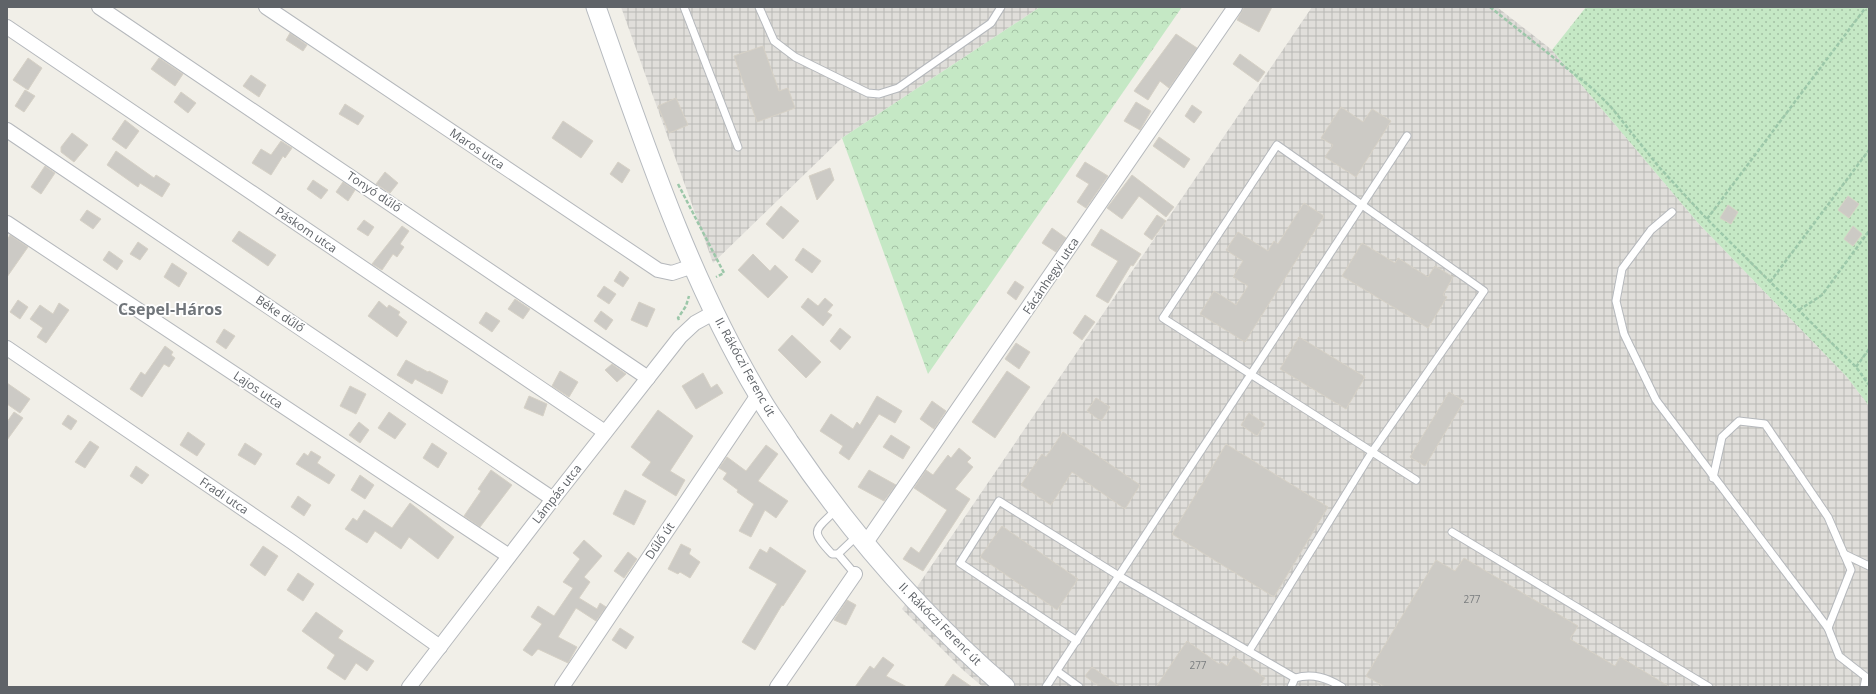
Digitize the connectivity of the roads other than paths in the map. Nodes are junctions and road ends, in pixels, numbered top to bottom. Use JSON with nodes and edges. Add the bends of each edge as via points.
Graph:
{"nodes":[{"id":1,"x":99,"y":7,"type":"edge"},
{"id":2,"x":266,"y":7,"type":"edge"},
{"id":3,"x":596,"y":7,"type":"edge"},
{"id":4,"x":684,"y":7,"type":"edge"},
{"id":5,"x":758,"y":7,"type":"edge"},
{"id":6,"x":1001,"y":7,"type":"edge"},
{"id":7,"x":1235,"y":7,"type":"edge"},
{"id":8,"x":7,"y":27,"type":"edge"},
{"id":9,"x":7,"y":130,"type":"edge"},
{"id":10,"x":1408,"y":136,"type":"dead end"},
{"id":11,"x":738,"y":147,"type":"dead end"},
{"id":12,"x":1362,"y":206,"type":"junction"},
{"id":13,"x":1672,"y":212,"type":"dead end"},
{"id":14,"x":7,"y":223,"type":"edge"},
{"id":15,"x":693,"y":266,"type":"junction"},
{"id":16,"x":715,"y":312,"type":"junction"},
{"id":17,"x":7,"y":348,"type":"edge"},
{"id":18,"x":1251,"y":374,"type":"junction"},
{"id":19,"x":648,"y":378,"type":"junction"},
{"id":20,"x":758,"y":395,"type":"junction"},
{"id":21,"x":605,"y":432,"type":"junction"},
{"id":22,"x":1372,"y":452,"type":"junction"},
{"id":23,"x":1713,"y":478,"type":"junction"},
{"id":24,"x":1416,"y":480,"type":"dead end"},
{"id":25,"x":553,"y":499,"type":"junction"},
{"id":26,"x":838,"y":509,"type":"junction"},
{"id":27,"x":1452,"y":532,"type":"dead end"},
{"id":28,"x":861,"y":540,"type":"junction"},
{"id":29,"x":838,"y":554,"type":"junction"},
{"id":30,"x":1844,"y":554,"type":"junction"},
{"id":31,"x":509,"y":556,"type":"junction"},
{"id":32,"x":1869,"y":566,"type":"edge"},
{"id":33,"x":855,"y":574,"type":"joint"},
{"id":34,"x":1119,"y":576,"type":"junction"},
{"id":35,"x":1828,"y":628,"type":"junction"},
{"id":36,"x":1077,"y":640,"type":"junction"},
{"id":37,"x":440,"y":647,"type":"junction"},
{"id":38,"x":1249,"y":651,"type":"junction"},
{"id":39,"x":1057,"y":671,"type":"junction"},
{"id":40,"x":1867,"y":675,"type":"edge"},
{"id":41,"x":1295,"y":678,"type":"junction"},
{"id":42,"x":409,"y":687,"type":"edge"},
{"id":43,"x":562,"y":687,"type":"edge"},
{"id":44,"x":777,"y":687,"type":"edge"},
{"id":45,"x":1005,"y":687,"type":"edge"},
{"id":46,"x":1046,"y":687,"type":"edge"},
{"id":47,"x":1080,"y":687,"type":"edge"},
{"id":48,"x":1291,"y":687,"type":"edge"},
{"id":49,"x":1342,"y":687,"type":"edge"},
{"id":50,"x":1709,"y":687,"type":"edge"},
{"id":51,"x":1864,"y":687,"type":"edge"}],
"edges":[{"from":1,"to":19,"type":"street","name":"Tonyó dűlő"},
{"from":2,"to":15,"type":"street","name":"Maros utca","via":[[658,270],[672,273]]},
{"from":3,"to":15,"type":"main road","name":"II. Rákóczi Ferenc út","via":[[656,175]]},
{"from":4,"to":11,"type":"lane"},
{"from":5,"to":6,"type":"lane","via":[[774,42],[802,60],[868,93],[878,94],[898,88],[991,23]]},
{"from":7,"to":28,"type":"street","name":"Fácánhegyi utca"},
{"from":8,"to":21,"type":"street","name":"Páskom utca"},
{"from":9,"to":25,"type":"street","name":"Béke dűlő"},
{"from":10,"to":12,"type":"lane"},
{"from":12,"to":18,"type":"lane"},
{"from":12,"to":18,"type":"lane","via":[[1277,145],[1163,318]]},
{"from":12,"to":22,"type":"lane","via":[[1484,291]]},
{"from":13,"to":23,"type":"lane","via":[[1651,230],[1622,269],[1616,301],[1624,334],[1656,400]]},
{"from":14,"to":31,"type":"street","name":"Lajos utca"},
{"from":15,"to":16,"type":"main road","name":"II. Rákóczi Ferenc út"},
{"from":16,"to":19,"type":"street","name":"Lámpás utca","via":[[688,329]]},
{"from":16,"to":20,"type":"main road","name":"II. Rákóczi Ferenc út"},
{"from":17,"to":37,"type":"street","name":"Fradi utca","via":[[292,542]]},
{"from":18,"to":22,"type":"lane"},
{"from":18,"to":34,"type":"lane"},
{"from":19,"to":21,"type":"street","name":"Lámpás utca"},
{"from":20,"to":26,"type":"main road","name":"II. Rákóczi Ferenc út","via":[[808,470]]},
{"from":20,"to":43,"type":"street","name":"Dűlő út"},
{"from":21,"to":25,"type":"street","name":"Lámpás utca"},
{"from":22,"to":24,"type":"lane"},
{"from":22,"to":38,"type":"lane"},
{"from":23,"to":30,"type":"lane","via":[[1722,437],[1739,421],[1765,424],[1828,517]]},
{"from":23,"to":35,"type":"lane"},
{"from":25,"to":31,"type":"street","name":"Lámpás utca"},
{"from":26,"to":28,"type":"main road","name":"II. Rákóczi Ferenc út"},
{"from":26,"to":29,"type":"lane","via":[[816,533],[817,539],[832,554]]},
{"from":27,"to":50,"type":"lane"},
{"from":28,"to":29,"type":"lane"},
{"from":28,"to":45,"type":"main road","name":"II. Rákóczi Ferenc út","via":[[908,593]]},
{"from":29,"to":33,"type":"lane"},
{"from":30,"to":32,"type":"lane"},
{"from":30,"to":35,"type":"lane","via":[[1851,570]]},
{"from":31,"to":37,"type":"street","name":"Lámpás utca"},
{"from":33,"to":44,"type":"street"},
{"from":34,"to":36,"type":"lane"},
{"from":34,"to":36,"type":"lane","via":[[999,501],[960,563]]},
{"from":34,"to":38,"type":"lane"},
{"from":35,"to":40,"type":"lane","via":[[1839,656]]},
{"from":36,"to":39,"type":"lane"},
{"from":37,"to":42,"type":"street","name":"Lámpás utca"},
{"from":38,"to":41,"type":"lane"},
{"from":39,"to":46,"type":"lane"},
{"from":39,"to":47,"type":"lane"},
{"from":40,"to":51,"type":"lane"},
{"from":41,"to":48,"type":"lane"},
{"from":41,"to":49,"type":"lane","via":[[1320,677]]}]}
